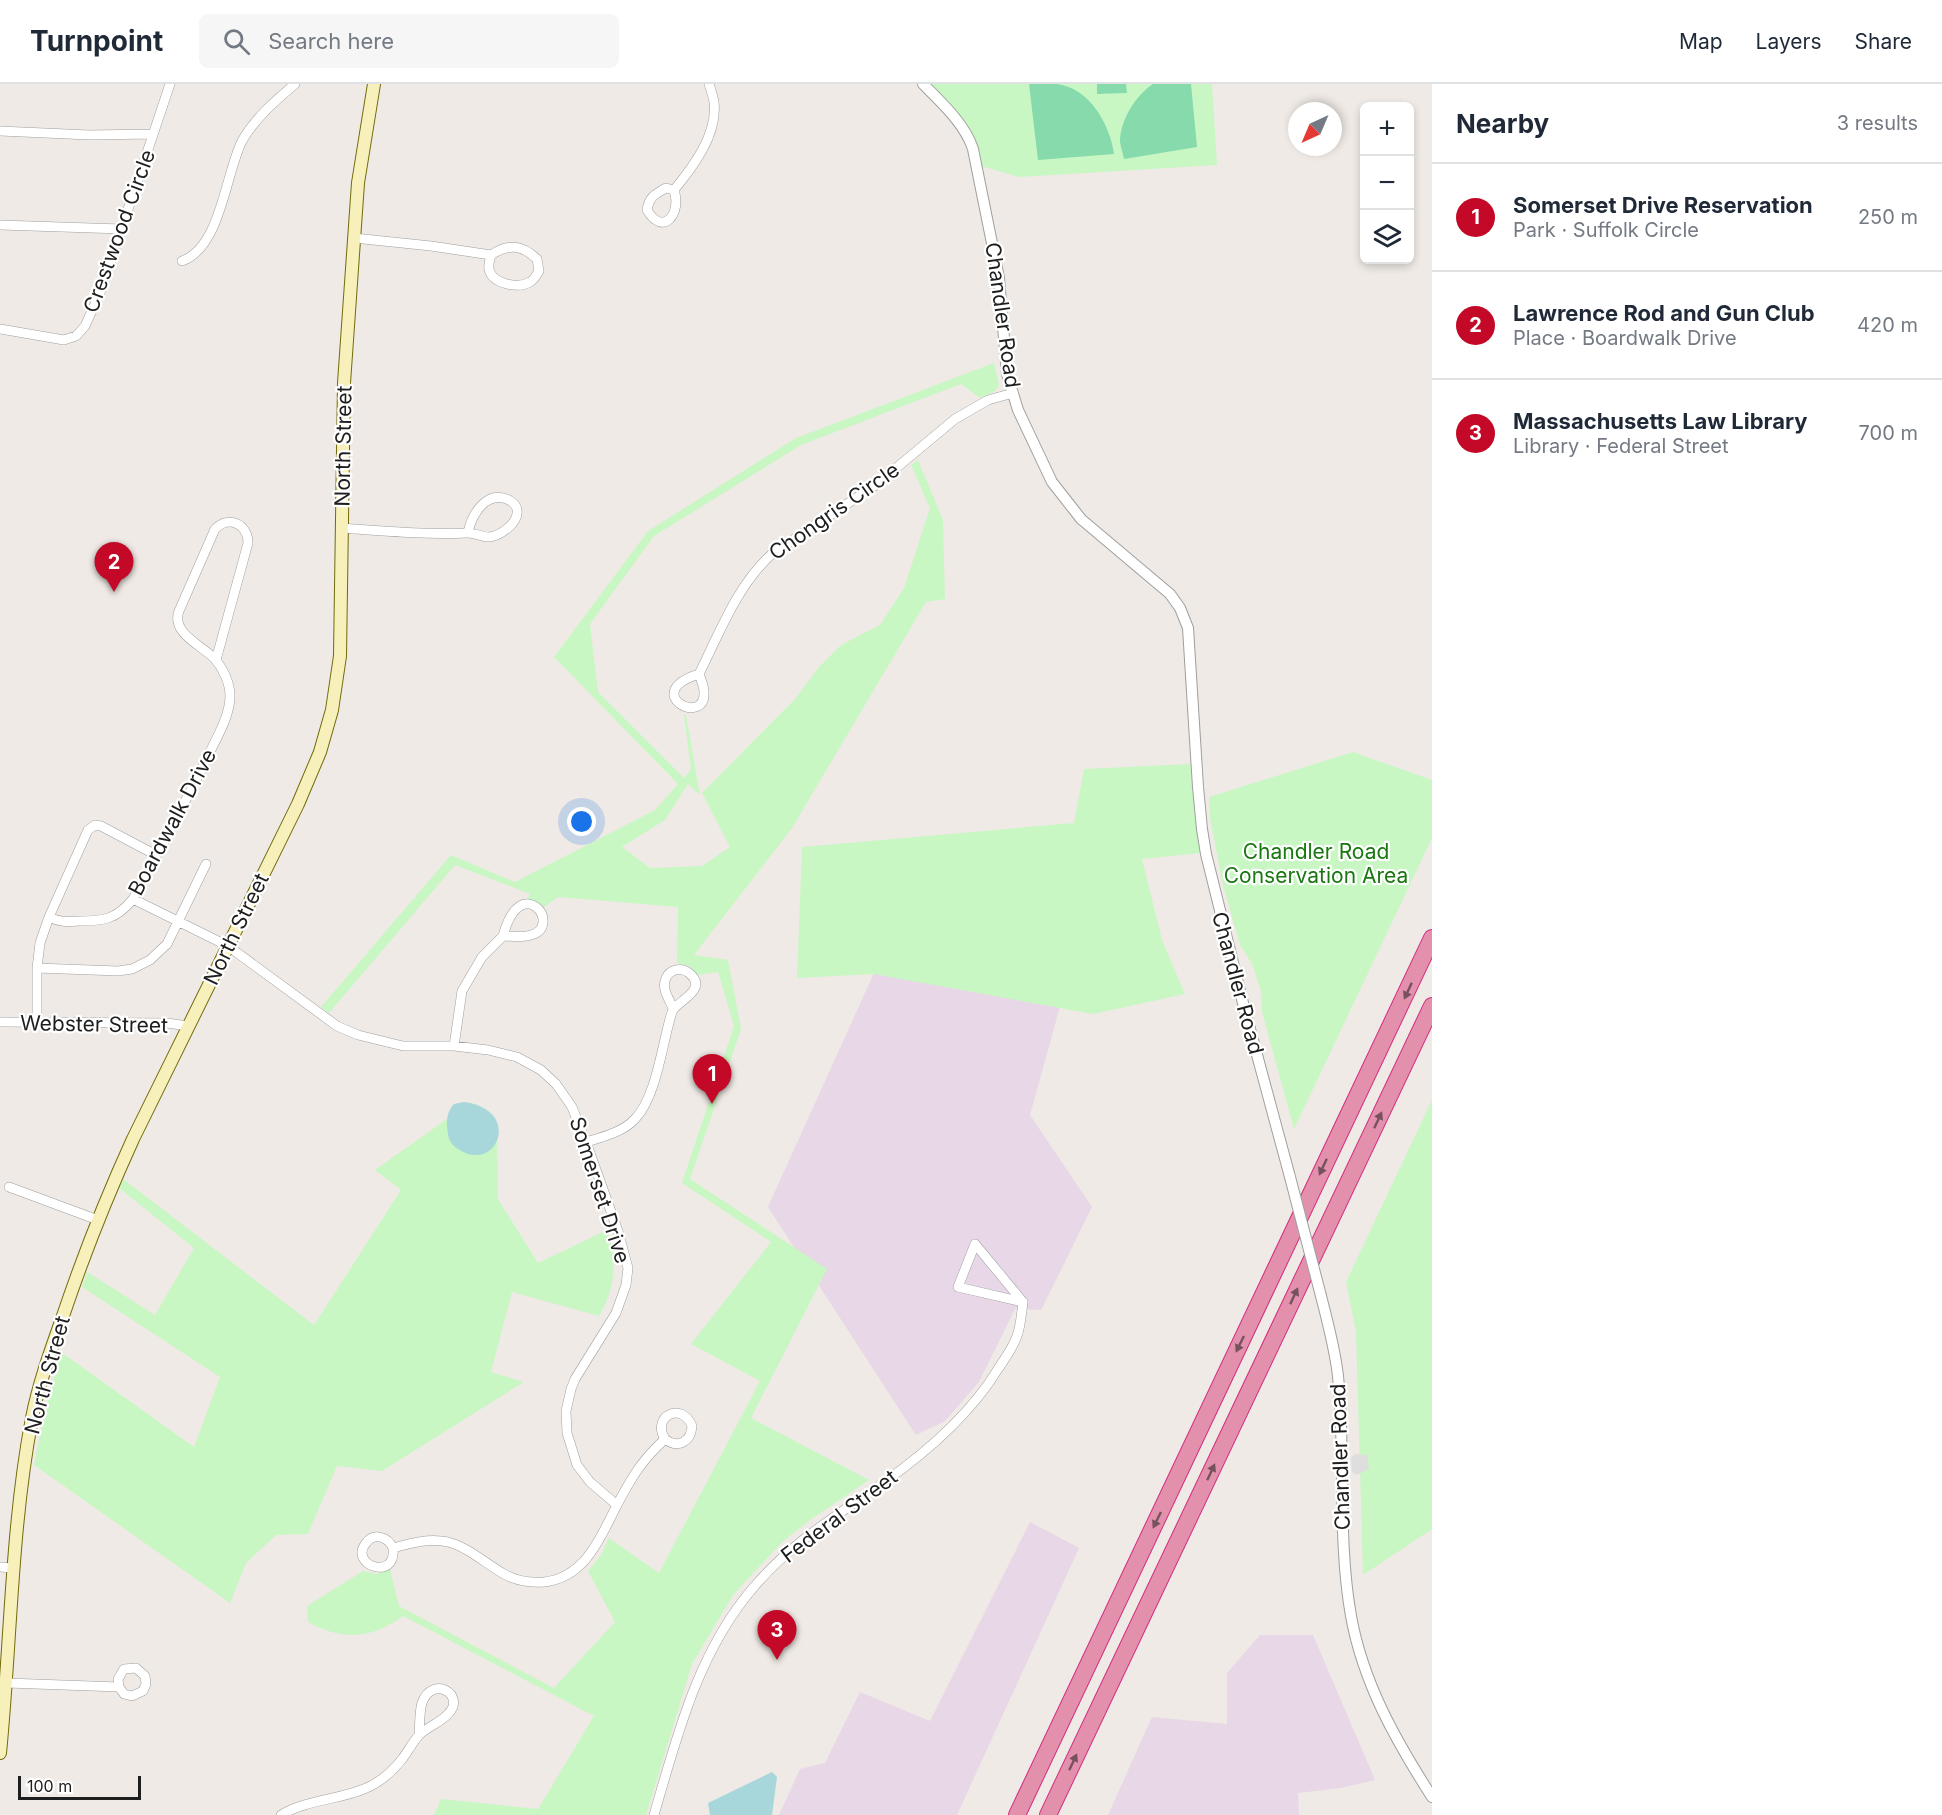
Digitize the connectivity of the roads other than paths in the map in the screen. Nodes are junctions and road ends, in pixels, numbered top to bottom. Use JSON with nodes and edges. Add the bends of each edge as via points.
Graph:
{"nodes":[{"id":1,"x":170,"y":84,"type":"edge"},
{"id":2,"x":295,"y":84,"type":"edge"},
{"id":3,"x":374,"y":84,"type":"edge"},
{"id":4,"x":709,"y":84,"type":"edge"},
{"id":5,"x":923,"y":84,"type":"edge"},
{"id":6,"x":0,"y":131,"type":"edge"},
{"id":7,"x":153,"y":134,"type":"junction"},
{"id":8,"x":674,"y":190,"type":"dead end"},
{"id":9,"x":0,"y":225,"type":"edge"},
{"id":10,"x":122,"y":229,"type":"junction"},
{"id":11,"x":354,"y":238,"type":"junction"},
{"id":12,"x":491,"y":255,"type":"junction"},
{"id":13,"x":182,"y":261,"type":"dead end"},
{"id":14,"x":0,"y":328,"type":"edge"},
{"id":15,"x":1013,"y":393,"type":"junction"},
{"id":16,"x":341,"y":528,"type":"junction"},
{"id":17,"x":468,"y":532,"type":"junction"},
{"id":18,"x":216,"y":660,"type":"junction"},
{"id":19,"x":699,"y":674,"type":"dead end"},
{"id":20,"x":156,"y":855,"type":"junction"},
{"id":21,"x":206,"y":864,"type":"dead end"},
{"id":22,"x":134,"y":899,"type":"junction"},
{"id":23,"x":49,"y":917,"type":"junction"},
{"id":24,"x":178,"y":921,"type":"junction"},
{"id":25,"x":503,"y":936,"type":"junction"},
{"id":26,"x":1432,"y":938,"type":"edge"},
{"id":27,"x":228,"y":946,"type":"junction"},
{"id":28,"x":37,"y":968,"type":"junction"},
{"id":29,"x":1432,"y":1006,"type":"edge"},
{"id":30,"x":673,"y":1008,"type":"dead end"},
{"id":31,"x":0,"y":1022,"type":"edge"},
{"id":32,"x":37,"y":1023,"type":"junction"},
{"id":33,"x":188,"y":1026,"type":"junction"},
{"id":34,"x":454,"y":1046,"type":"junction"},
{"id":35,"x":586,"y":1142,"type":"junction"},
{"id":36,"x":9,"y":1187,"type":"dead end"},
{"id":37,"x":98,"y":1220,"type":"junction"},
{"id":38,"x":1312,"y":1259,"type":"junction"},
{"id":39,"x":1023,"y":1302,"type":"junction"},
{"id":40,"x":665,"y":1439,"type":"dead end"},
{"id":41,"x":617,"y":1505,"type":"junction"},
{"id":42,"x":393,"y":1548,"type":"dead end"},
{"id":43,"x":6,"y":1568,"type":"edge"},
{"id":44,"x":7,"y":1683,"type":"junction"},
{"id":45,"x":119,"y":1687,"type":"dead end"},
{"id":46,"x":419,"y":1735,"type":"junction"},
{"id":47,"x":0,"y":1753,"type":"edge"},
{"id":48,"x":1432,"y":1796,"type":"edge"},
{"id":49,"x":281,"y":1815,"type":"edge"},
{"id":50,"x":654,"y":1815,"type":"edge"},
{"id":51,"x":1017,"y":1815,"type":"edge"},
{"id":52,"x":1048,"y":1815,"type":"edge"}],
"edges":[{"from":1,"to":7,"type":"street","name":"Crestwood Circle"},
{"from":2,"to":13,"type":"street","via":[[261,114],[242,142],[208,237],[192,257]]},
{"from":3,"to":11,"type":"main road","name":"North Street","via":[[358,183]]},
{"from":4,"to":8,"type":"street","via":[[714,103],[709,136]]},
{"from":5,"to":15,"type":"street","name":"Chandler Road","via":[[964,131],[973,149],[999,278],[1004,348]]},
{"from":6,"to":7,"type":"street"},
{"from":7,"to":10,"type":"street","name":"Crestwood Circle"},
{"from":9,"to":10,"type":"street"},
{"from":10,"to":14,"type":"street","name":"Crestwood Circle","via":[[92,313],[76,336],[64,340]]},
{"from":11,"to":12,"type":"street"},
{"from":11,"to":16,"type":"main road","name":"North Street","via":[[344,383]]},
{"from":12,"to":12,"type":"street","via":[[490,273],[510,285],[531,282],[539,271],[537,259],[527,249],[508,247]]},
{"from":15,"to":19,"type":"street","name":"Chongris Circle","via":[[988,400],[955,419],[877,484],[767,558],[743,586]]},
{"from":15,"to":38,"type":"street","name":"Chandler Road","bridge":true,"via":[[1052,482],[1081,519],[1170,594],[1185,618],[1206,854]]},
{"from":16,"to":17,"type":"street","via":[[429,534]]},
{"from":16,"to":27,"type":"main road","name":"North Street","via":[[340,656],[332,710],[320,752],[298,804]]},
{"from":17,"to":17,"type":"street","via":[[476,511],[488,501],[504,498],[515,505],[516,516],[505,530],[488,537]]},
{"from":18,"to":18,"type":"street","name":"Boardwalk Drive","via":[[181,630],[176,620],[214,532],[230,522],[243,527],[248,543]]},
{"from":18,"to":20,"type":"street","name":"Boardwalk Drive","via":[[229,688],[227,711]]},
{"from":20,"to":22,"type":"street","name":"Boardwalk Drive"},
{"from":20,"to":23,"type":"street","via":[[101,826],[92,827],[86,832]]},
{"from":21,"to":24,"type":"street"},
{"from":22,"to":23,"type":"street","name":"Boardwalk Drive","via":[[126,909],[100,921],[63,922]]},
{"from":22,"to":24,"type":"street","name":"Somerset Drive"},
{"from":23,"to":28,"type":"street"},
{"from":24,"to":27,"type":"street","name":"Somerset Drive"},
{"from":24,"to":28,"type":"street","via":[[162,951],[132,969]]},
{"from":25,"to":25,"type":"street","via":[[520,905],[534,905],[542,914],[542,926],[533,935]]},
{"from":25,"to":34,"type":"street","via":[[482,957],[462,991]]},
{"from":26,"to":51,"type":"highway","one_way":true},
{"from":27,"to":33,"type":"main road","name":"North Street"},
{"from":27,"to":34,"type":"street","name":"Somerset Drive","via":[[337,1026],[404,1047]]},
{"from":28,"to":32,"type":"street"},
{"from":38,"to":29,"type":"highway","one_way":true},
{"from":30,"to":35,"type":"street","via":[[642,1111],[616,1132]]},
{"from":31,"to":32,"type":"street","name":"Webster Street"},
{"from":32,"to":33,"type":"street","name":"Webster Street"},
{"from":33,"to":37,"type":"main road","name":"North Street"},
{"from":34,"to":35,"type":"street","name":"Somerset Drive","via":[[517,1057],[541,1070],[572,1107]]},
{"from":35,"to":41,"type":"street","name":"Somerset Drive","via":[[628,1268],[616,1313],[571,1389],[566,1422],[577,1465]]},
{"from":36,"to":37,"type":"street"},
{"from":37,"to":43,"type":"main road","name":"North Street","via":[[47,1362],[32,1416]]},
{"from":38,"to":48,"type":"street","name":"Chandler Road","bridge":true,"via":[[1338,1374],[1343,1549],[1358,1645],[1379,1704],[1400,1747]]},
{"from":52,"to":38,"type":"highway","one_way":true},
{"from":39,"to":39,"type":"street","via":[[958,1287],[975,1244],[1009,1286]]},
{"from":39,"to":50,"type":"street","name":"Federal Street","via":[[1019,1330],[1006,1357],[957,1421],[903,1468],[794,1546],[738,1608],[721,1632],[698,1680]]},
{"from":40,"to":41,"type":"street","via":[[638,1467]]},
{"from":41,"to":42,"type":"street","via":[[584,1562],[567,1575],[547,1582],[526,1582],[506,1575],[448,1542],[424,1541]]},
{"from":43,"to":44,"type":"main road","name":"North Street"},
{"from":44,"to":45,"type":"street"},
{"from":44,"to":47,"type":"main road","name":"North Street"},
{"from":46,"to":46,"type":"street","via":[[452,1710],[452,1697],[446,1690],[436,1688],[427,1693]]},
{"from":46,"to":49,"type":"street","via":[[396,1766],[375,1783]]}]}
